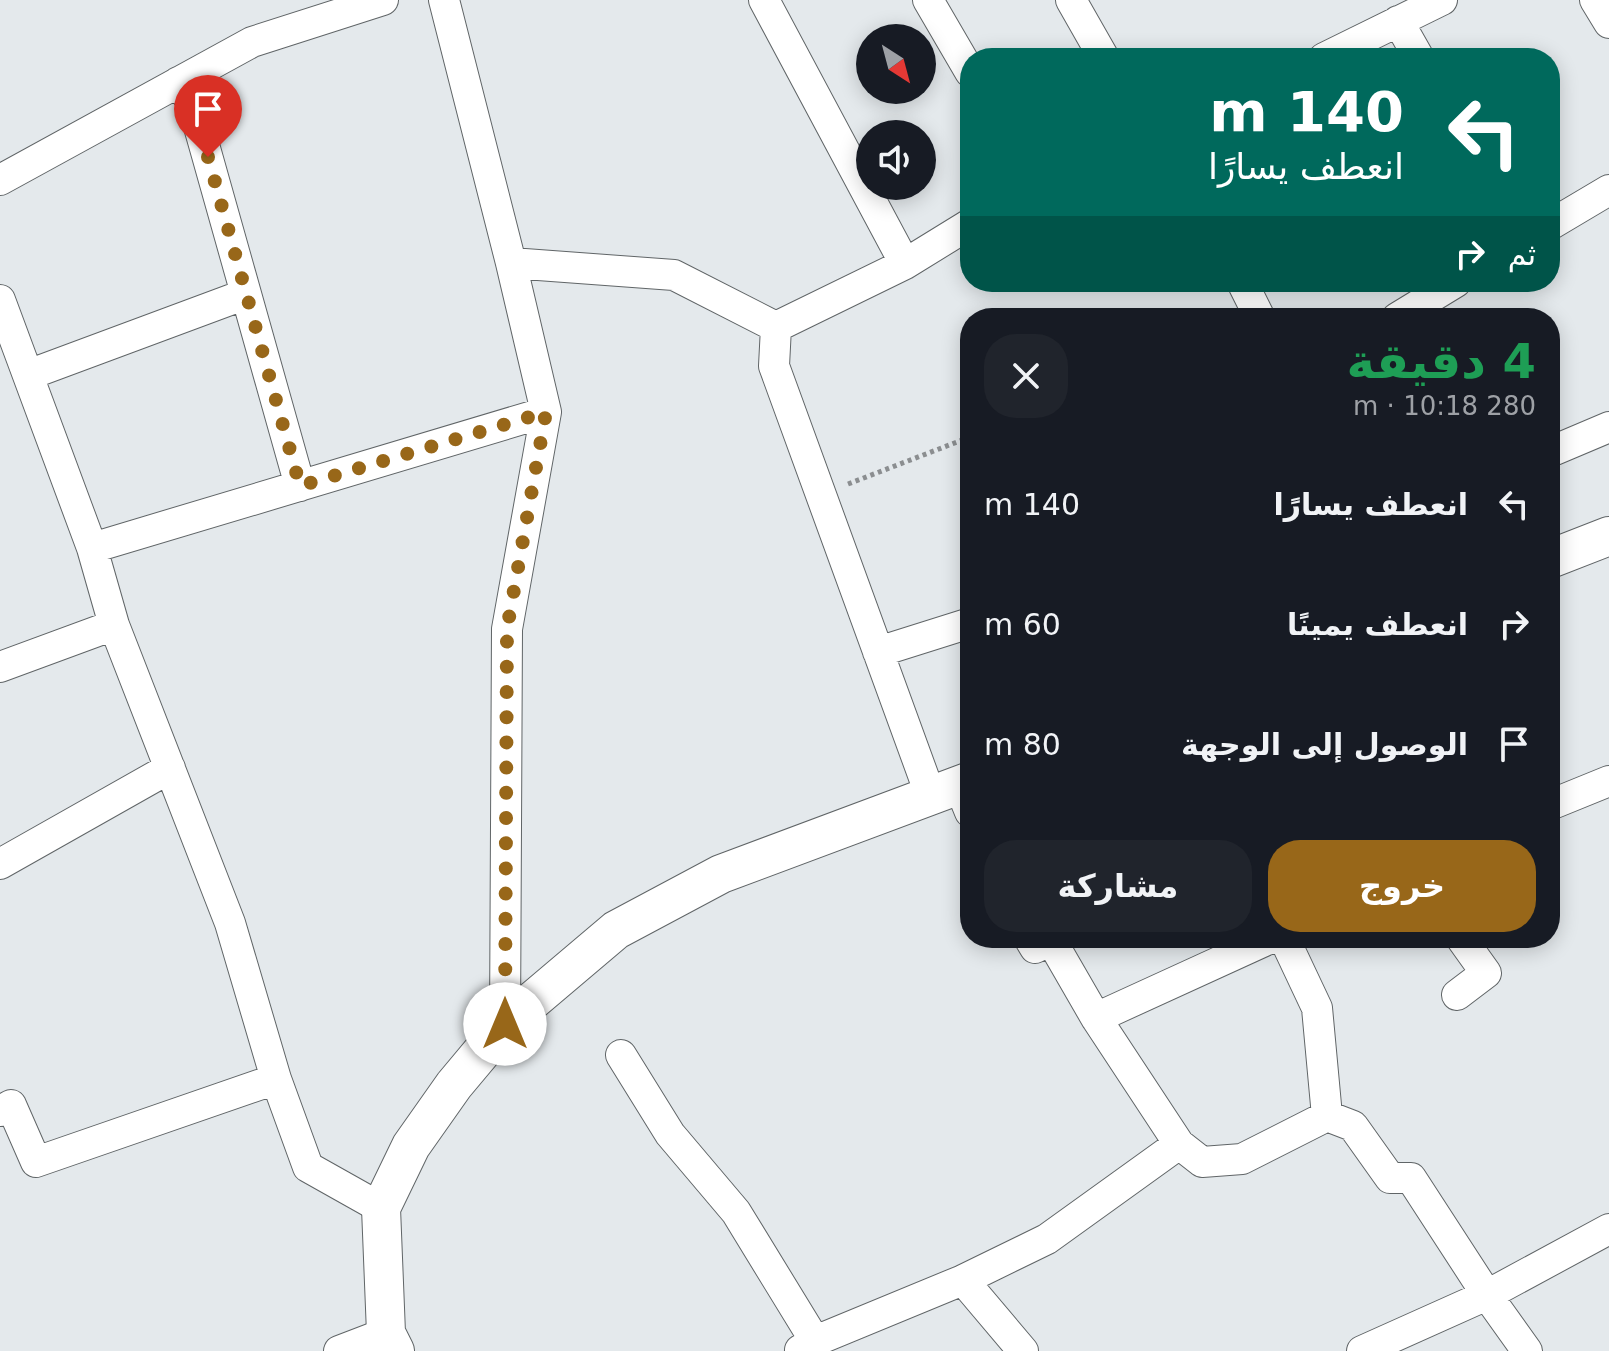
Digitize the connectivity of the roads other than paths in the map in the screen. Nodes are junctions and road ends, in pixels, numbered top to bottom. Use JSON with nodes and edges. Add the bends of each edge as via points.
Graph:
{"nodes":[{"id":1,"x":383,"y":0,"type":"edge"},
{"id":2,"x":444,"y":0,"type":"edge"},
{"id":3,"x":764,"y":0,"type":"edge"},
{"id":4,"x":928,"y":0,"type":"edge"},
{"id":5,"x":1071,"y":0,"type":"edge"},
{"id":6,"x":1442,"y":0,"type":"edge"},
{"id":7,"x":1595,"y":0,"type":"edge"},
{"id":8,"x":1398,"y":21,"type":"junction"},
{"id":9,"x":1609,"y":23,"type":"edge"},
{"id":10,"x":1098,"y":48,"type":"edge"},
{"id":11,"x":1344,"y":48,"type":"edge"},
{"id":12,"x":1413,"y":48,"type":"edge"},
{"id":13,"x":960,"y":55,"type":"edge"},
{"id":14,"x":178,"y":82,"type":"junction"},
{"id":15,"x":0,"y":180,"type":"edge"},
{"id":16,"x":1609,"y":190,"type":"edge"},
{"id":17,"x":1560,"y":219,"type":"edge"},
{"id":18,"x":960,"y":230,"type":"edge"},
{"id":19,"x":511,"y":263,"type":"junction"},
{"id":20,"x":905,"y":264,"type":"junction"},
{"id":21,"x":1440,"y":292,"type":"edge"},
{"id":22,"x":246,"y":294,"type":"junction"},
{"id":23,"x":0,"y":300,"type":"edge"},
{"id":24,"x":1413,"y":308,"type":"edge"},
{"id":25,"x":776,"y":327,"type":"junction"},
{"id":26,"x":16,"y":362,"type":"edge"},
{"id":27,"x":546,"y":412,"type":"junction"},
{"id":28,"x":1609,"y":427,"type":"edge"},
{"id":29,"x":1560,"y":448,"type":"edge"},
{"id":30,"x":300,"y":486,"type":"junction"},
{"id":31,"x":1609,"y":536,"type":"edge"},
{"id":32,"x":92,"y":548,"type":"junction"},
{"id":33,"x":1560,"y":555,"type":"edge"},
{"id":34,"x":114,"y":625,"type":"junction"},
{"id":35,"x":960,"y":626,"type":"edge"},
{"id":36,"x":878,"y":652,"type":"junction"},
{"id":37,"x":0,"y":667,"type":"edge"},
{"id":38,"x":170,"y":768,"type":"junction"},
{"id":39,"x":1609,"y":781,"type":"edge"},
{"id":40,"x":957,"y":793,"type":"edge"},
{"id":41,"x":1560,"y":801,"type":"edge"},
{"id":42,"x":0,"y":864,"type":"edge"},
{"id":43,"x":1056,"y":948,"type":"edge"},
{"id":44,"x":1249,"y":948,"type":"edge"},
{"id":45,"x":1289,"y":948,"type":"edge"},
{"id":46,"x":1468,"y":948,"type":"edge"},
{"id":47,"x":1457,"y":995,"type":"dead end"},
{"id":48,"x":1096,"y":1018,"type":"junction"},
{"id":49,"x":505,"y":1024,"type":"junction"},
{"id":50,"x":621,"y":1055,"type":"dead end"},
{"id":51,"x":276,"y":1079,"type":"junction"},
{"id":52,"x":0,"y":1111,"type":"edge"},
{"id":53,"x":1327,"y":1116,"type":"junction"},
{"id":54,"x":1179,"y":1144,"type":"junction"},
{"id":55,"x":381,"y":1208,"type":"junction"},
{"id":56,"x":1609,"y":1229,"type":"edge"},
{"id":57,"x":963,"y":1280,"type":"junction"},
{"id":58,"x":1487,"y":1295,"type":"junction"},
{"id":59,"x":390,"y":1342,"type":"edge"},
{"id":60,"x":807,"y":1346,"type":"edge"},
{"id":61,"x":339,"y":1351,"type":"edge"},
{"id":62,"x":1023,"y":1351,"type":"edge"},
{"id":63,"x":1362,"y":1351,"type":"edge"},
{"id":64,"x":1527,"y":1351,"type":"edge"}],
"edges":[{"from":1,"to":14,"type":"street","via":[[252,42]]},
{"from":2,"to":19,"type":"street"},
{"from":3,"to":20,"type":"street"},
{"from":4,"to":13,"type":"street"},
{"from":5,"to":10,"type":"street"},
{"from":6,"to":8,"type":"street"},
{"from":7,"to":9,"type":"street"},
{"from":8,"to":11,"type":"street"},
{"from":8,"to":12,"type":"street"},
{"from":14,"to":15,"type":"street"},
{"from":14,"to":22,"type":"street","via":[[192,102]]},
{"from":16,"to":17,"type":"street"},
{"from":18,"to":20,"type":"street"},
{"from":19,"to":25,"type":"street","via":[[674,275]]},
{"from":19,"to":27,"type":"street"},
{"from":20,"to":25,"type":"street"},
{"from":21,"to":24,"type":"street"},
{"from":22,"to":26,"type":"street"},
{"from":22,"to":30,"type":"street"},
{"from":23,"to":26,"type":"street"},
{"from":25,"to":36,"type":"street","via":[[774,366]]},
{"from":26,"to":32,"type":"street"},
{"from":27,"to":30,"type":"street"},
{"from":27,"to":49,"type":"street","via":[[507,629]]},
{"from":28,"to":29,"type":"street"},
{"from":30,"to":32,"type":"street"},
{"from":31,"to":33,"type":"main road"},
{"from":32,"to":34,"type":"street"},
{"from":34,"to":37,"type":"street"},
{"from":34,"to":38,"type":"street"},
{"from":35,"to":36,"type":"street"},
{"from":36,"to":40,"type":"street"},
{"from":38,"to":42,"type":"street"},
{"from":38,"to":51,"type":"street","via":[[230,923]]},
{"from":39,"to":41,"type":"street"},
{"from":40,"to":49,"type":"main road","via":[[721,874],[616,930]]},
{"from":43,"to":48,"type":"street"},
{"from":44,"to":48,"type":"street"},
{"from":45,"to":53,"type":"street","via":[[1317,1008]]},
{"from":46,"to":47,"type":"street","via":[[1486,973]]},
{"from":48,"to":54,"type":"street"},
{"from":49,"to":55,"type":"main road","via":[[411,1146]]},
{"from":50,"to":60,"type":"street","via":[[670,1134],[736,1212]]},
{"from":51,"to":52,"type":"street","via":[[36,1162],[11,1105]]},
{"from":51,"to":55,"type":"street","via":[[308,1167]]},
{"from":53,"to":54,"type":"street","via":[[1242,1159],[1202,1162]]},
{"from":53,"to":58,"type":"street","via":[[1353,1126],[1390,1178],[1411,1178]]},
{"from":54,"to":57,"type":"street","via":[[1047,1239]]},
{"from":55,"to":59,"type":"main road"},
{"from":56,"to":58,"type":"street"},
{"from":57,"to":60,"type":"street"},
{"from":57,"to":62,"type":"street"},
{"from":58,"to":63,"type":"street"},
{"from":58,"to":64,"type":"street"},
{"from":59,"to":61,"type":"street"}]}
